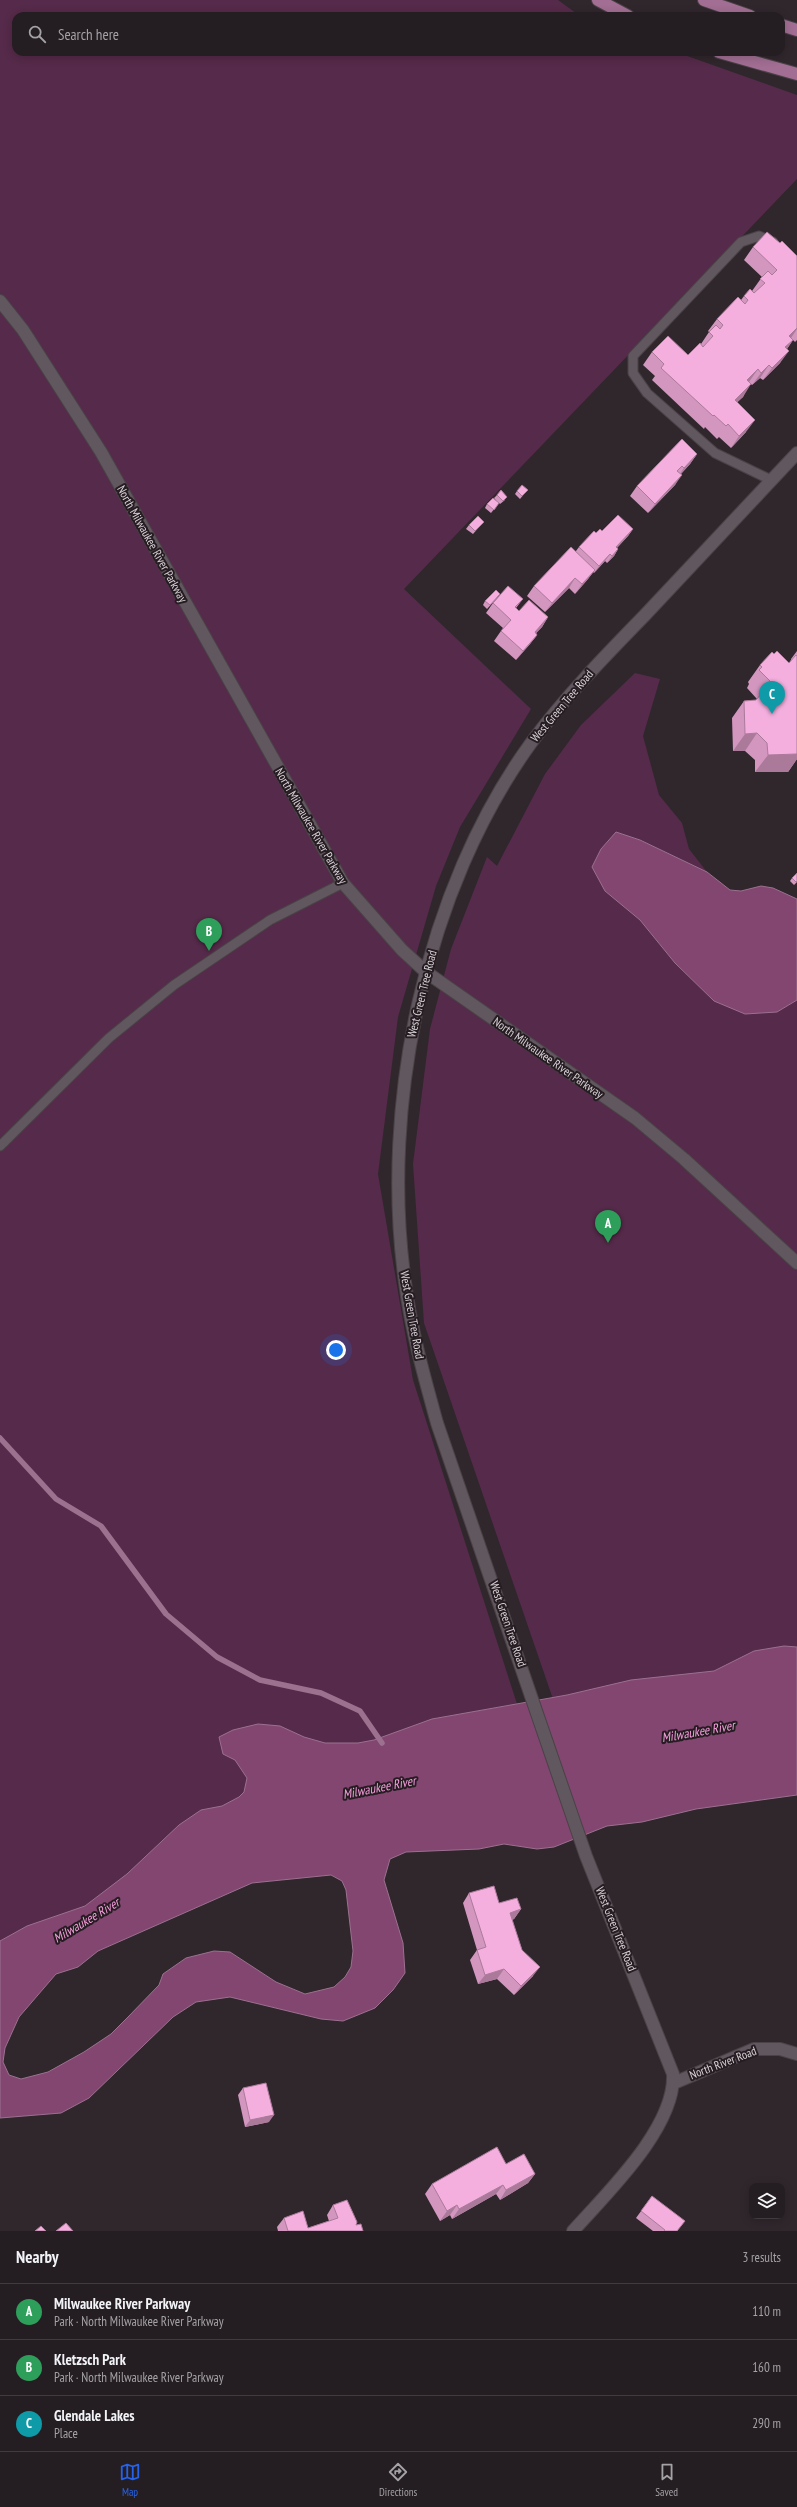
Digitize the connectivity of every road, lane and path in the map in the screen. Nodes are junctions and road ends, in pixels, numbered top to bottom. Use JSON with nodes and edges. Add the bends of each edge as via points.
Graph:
{"nodes":[{"id":1,"x":598,"y":0,"type":"edge"},
{"id":2,"x":704,"y":0,"type":"edge"},
{"id":3,"x":620,"y":12,"type":"edge"},
{"id":4,"x":738,"y":12,"type":"edge"},
{"id":5,"x":785,"y":26,"type":"edge"},
{"id":6,"x":797,"y":30,"type":"edge"},
{"id":7,"x":733,"y":56,"type":"edge"},
{"id":8,"x":797,"y":74,"type":"edge"},
{"id":9,"x":778,"y":246,"type":"edge"},
{"id":10,"x":0,"y":301,"type":"edge"},
{"id":11,"x":797,"y":453,"type":"edge"},
{"id":12,"x":771,"y":480,"type":"junction"},
{"id":13,"x":342,"y":883,"type":"junction"},
{"id":14,"x":426,"y":972,"type":"junction"},
{"id":15,"x":0,"y":1146,"type":"edge"},
{"id":16,"x":797,"y":1263,"type":"edge"},
{"id":17,"x":797,"y":2054,"type":"edge"},
{"id":18,"x":674,"y":2083,"type":"junction"},
{"id":19,"x":574,"y":2231,"type":"edge"}],
"edges":[{"from":1,"to":3,"type":"main road"},
{"from":2,"to":4,"type":"main road"},
{"from":5,"to":6,"type":"main road"},
{"from":7,"to":8,"type":"main road"},
{"from":9,"to":12,"type":"lane","via":[[759,236],[742,242],[633,356],[633,372],[647,393],[714,452]]},
{"from":10,"to":13,"type":"street","name":"North Milwaukee River Parkway","via":[[23,330],[101,452]]},
{"from":11,"to":12,"type":"street","name":"West Green Tree Road"},
{"from":12,"to":14,"type":"street","name":"West Green Tree Road","via":[[558,707],[530,745],[476,834],[442,916]]},
{"from":13,"to":14,"type":"street","name":"North Milwaukee River Parkway","via":[[402,950]]},
{"from":13,"to":15,"type":"lane","via":[[270,920],[174,984],[109,1038]]},
{"from":14,"to":16,"type":"street","name":"North Milwaukee River Parkway","via":[[635,1118],[684,1159]]},
{"from":14,"to":18,"type":"street","name":"West Green Tree Road","via":[[410,1040],[400,1147],[400,1221],[404,1282],[418,1357],[437,1423],[586,1856],[670,2060]]},
{"from":17,"to":18,"type":"street","name":"North River Road","via":[[780,2049],[754,2049]]},
{"from":18,"to":19,"type":"street","name":"West Green Tree Road","via":[[661,2120],[647,2145]]}]}
